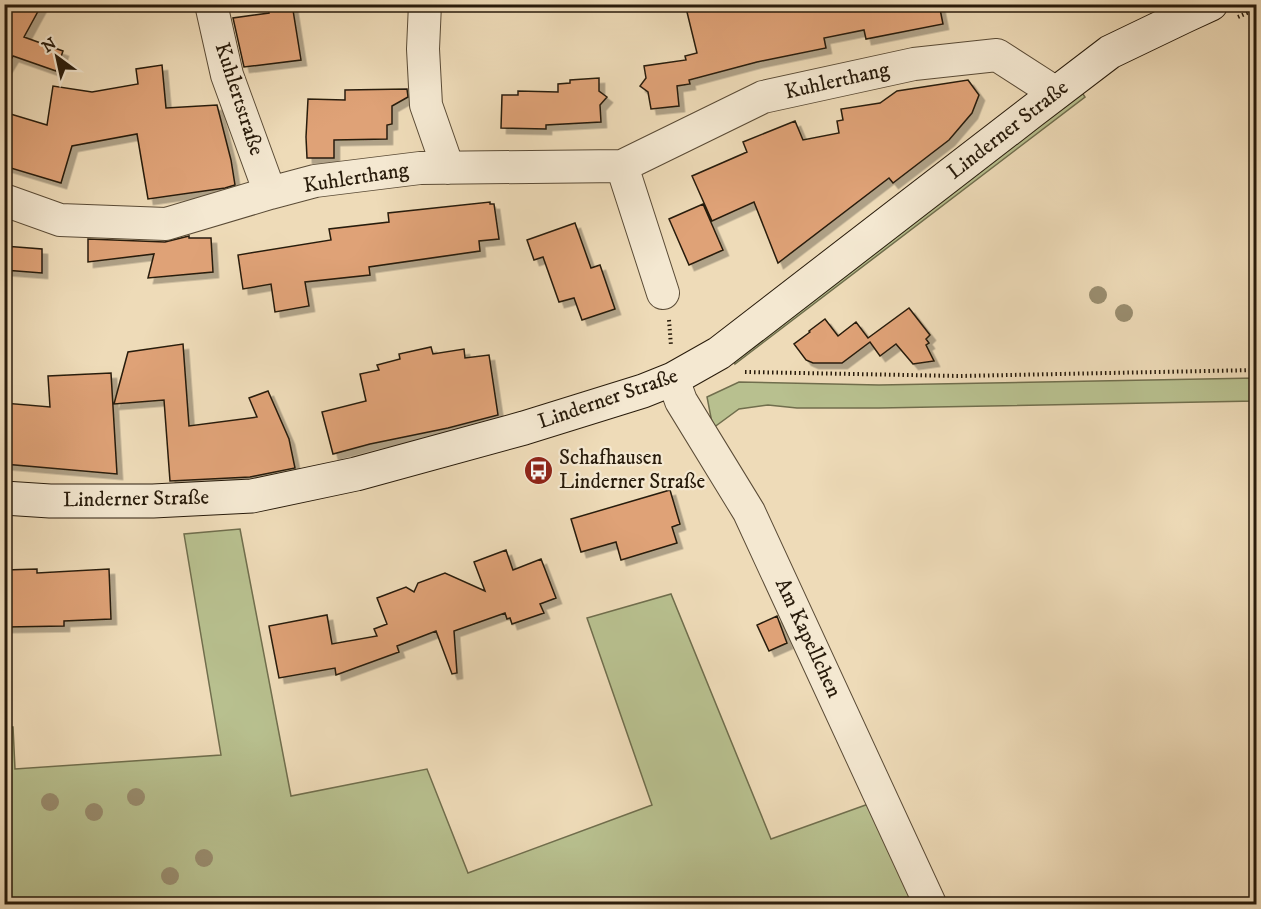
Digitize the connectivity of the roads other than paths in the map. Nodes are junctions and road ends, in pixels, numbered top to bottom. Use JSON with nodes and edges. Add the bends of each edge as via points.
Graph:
{"nodes":[{"id":1,"x":211,"y":4,"type":"edge"},
{"id":2,"x":425,"y":4,"type":"edge"},
{"id":3,"x":1220,"y":13,"type":"edge"},
{"id":4,"x":1056,"y":93,"type":"junction"},
{"id":5,"x":622,"y":166,"type":"junction"},
{"id":6,"x":448,"y":168,"type":"junction"},
{"id":7,"x":270,"y":193,"type":"junction"},
{"id":8,"x":4,"y":200,"type":"edge"},
{"id":9,"x":663,"y":293,"type":"road end"},
{"id":10,"x":673,"y":379,"type":"junction"},
{"id":11,"x":4,"y":498,"type":"edge"},
{"id":12,"x":930,"y":904,"type":"edge"}],
"edges":[{"from":1,"to":7,"type":"street","name":"Kuhlertstraße","via":[[227,75]]},
{"from":2,"to":6,"type":"street","via":[[426,105]]},
{"from":3,"to":4,"type":"main road","name":"Linderner Straße","via":[[1185,16],[1110,52]]},
{"from":4,"to":5,"type":"street","name":"Kuhlerthang","via":[[997,55],[914,64],[763,97]]},
{"from":4,"to":10,"type":"main road","name":"Linderner Straße","via":[[718,353]]},
{"from":5,"to":6,"type":"street","name":"Kuhlerthang"},
{"from":5,"to":9,"type":"street"},
{"from":6,"to":7,"type":"street","name":"Kuhlerthang","via":[[315,182]]},
{"from":7,"to":8,"type":"street","name":"Kuhlerthang","via":[[166,224],[60,220]]},
{"from":10,"to":11,"type":"main road","name":"Linderner Straße","via":[[524,428],[356,474],[252,496],[153,501]]},
{"from":10,"to":12,"type":"street","name":"Am Kapellchen","via":[[681,401],[749,512]]}]}
